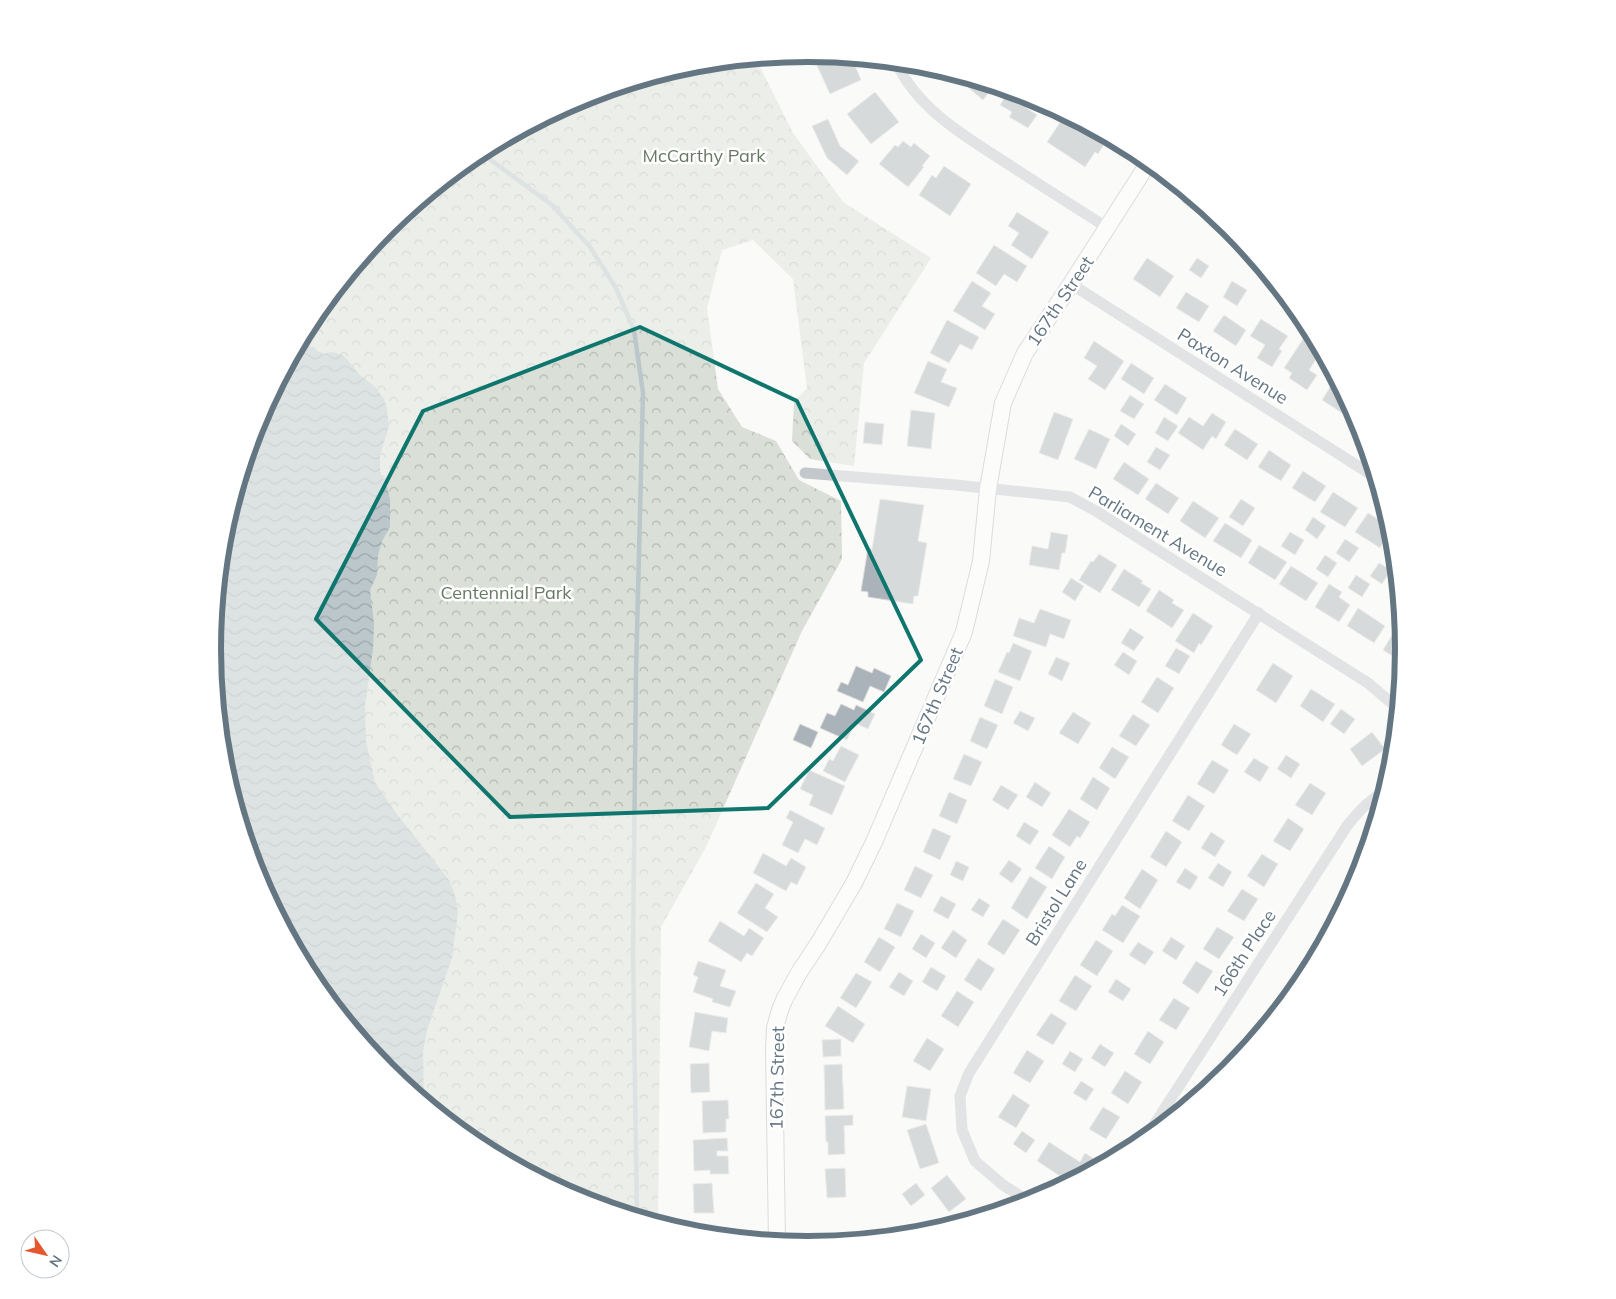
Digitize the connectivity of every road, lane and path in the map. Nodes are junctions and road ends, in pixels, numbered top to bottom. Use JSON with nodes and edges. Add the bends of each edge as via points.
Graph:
{"nodes":[{"id":1,"x":900,"y":70,"type":"edge"},
{"id":2,"x":1145,"y":169,"type":"edge"},
{"id":3,"x":1108,"y":228,"type":"junction"},
{"id":4,"x":1071,"y":284,"type":"junction"},
{"id":5,"x":1367,"y":472,"type":"edge"},
{"id":6,"x":805,"y":473,"type":"dead end"},
{"id":7,"x":988,"y":489,"type":"junction"},
{"id":8,"x":1259,"y":613,"type":"junction"},
{"id":9,"x":1392,"y":704,"type":"edge"},
{"id":10,"x":1376,"y":797,"type":"edge"},
{"id":11,"x":1156,"y":1122,"type":"edge"},
{"id":12,"x":1021,"y":1196,"type":"edge"},
{"id":13,"x":777,"y":1235,"type":"edge"}],
"edges":[{"from":1,"to":3,"type":"street","via":[[924,103],[952,128]]},
{"from":2,"to":3,"type":"street","name":"167th Street"},
{"from":3,"to":4,"type":"street","name":"167th Street"},
{"from":4,"to":5,"type":"street","name":"Paxton Avenue"},
{"from":4,"to":7,"type":"street","name":"167th Street","via":[[1025,353],[1003,403]]},
{"from":6,"to":7,"type":"street","name":"Parliament Avenue"},
{"from":7,"to":8,"type":"street","name":"Parliament Avenue","via":[[1070,497]]},
{"from":7,"to":13,"type":"street","name":"167th Street","via":[[982,561],[964,632],[862,866],[834,918],[792,983],[780,1010],[774,1051]]},
{"from":8,"to":9,"type":"street","name":"Parliament Avenue","via":[[1368,683]]},
{"from":8,"to":12,"type":"street","name":"Bristol Lane","via":[[969,1073],[960,1096],[962,1130],[976,1161]]},
{"from":10,"to":11,"type":"street","name":"166th Place","via":[[1347,826]]}]}
